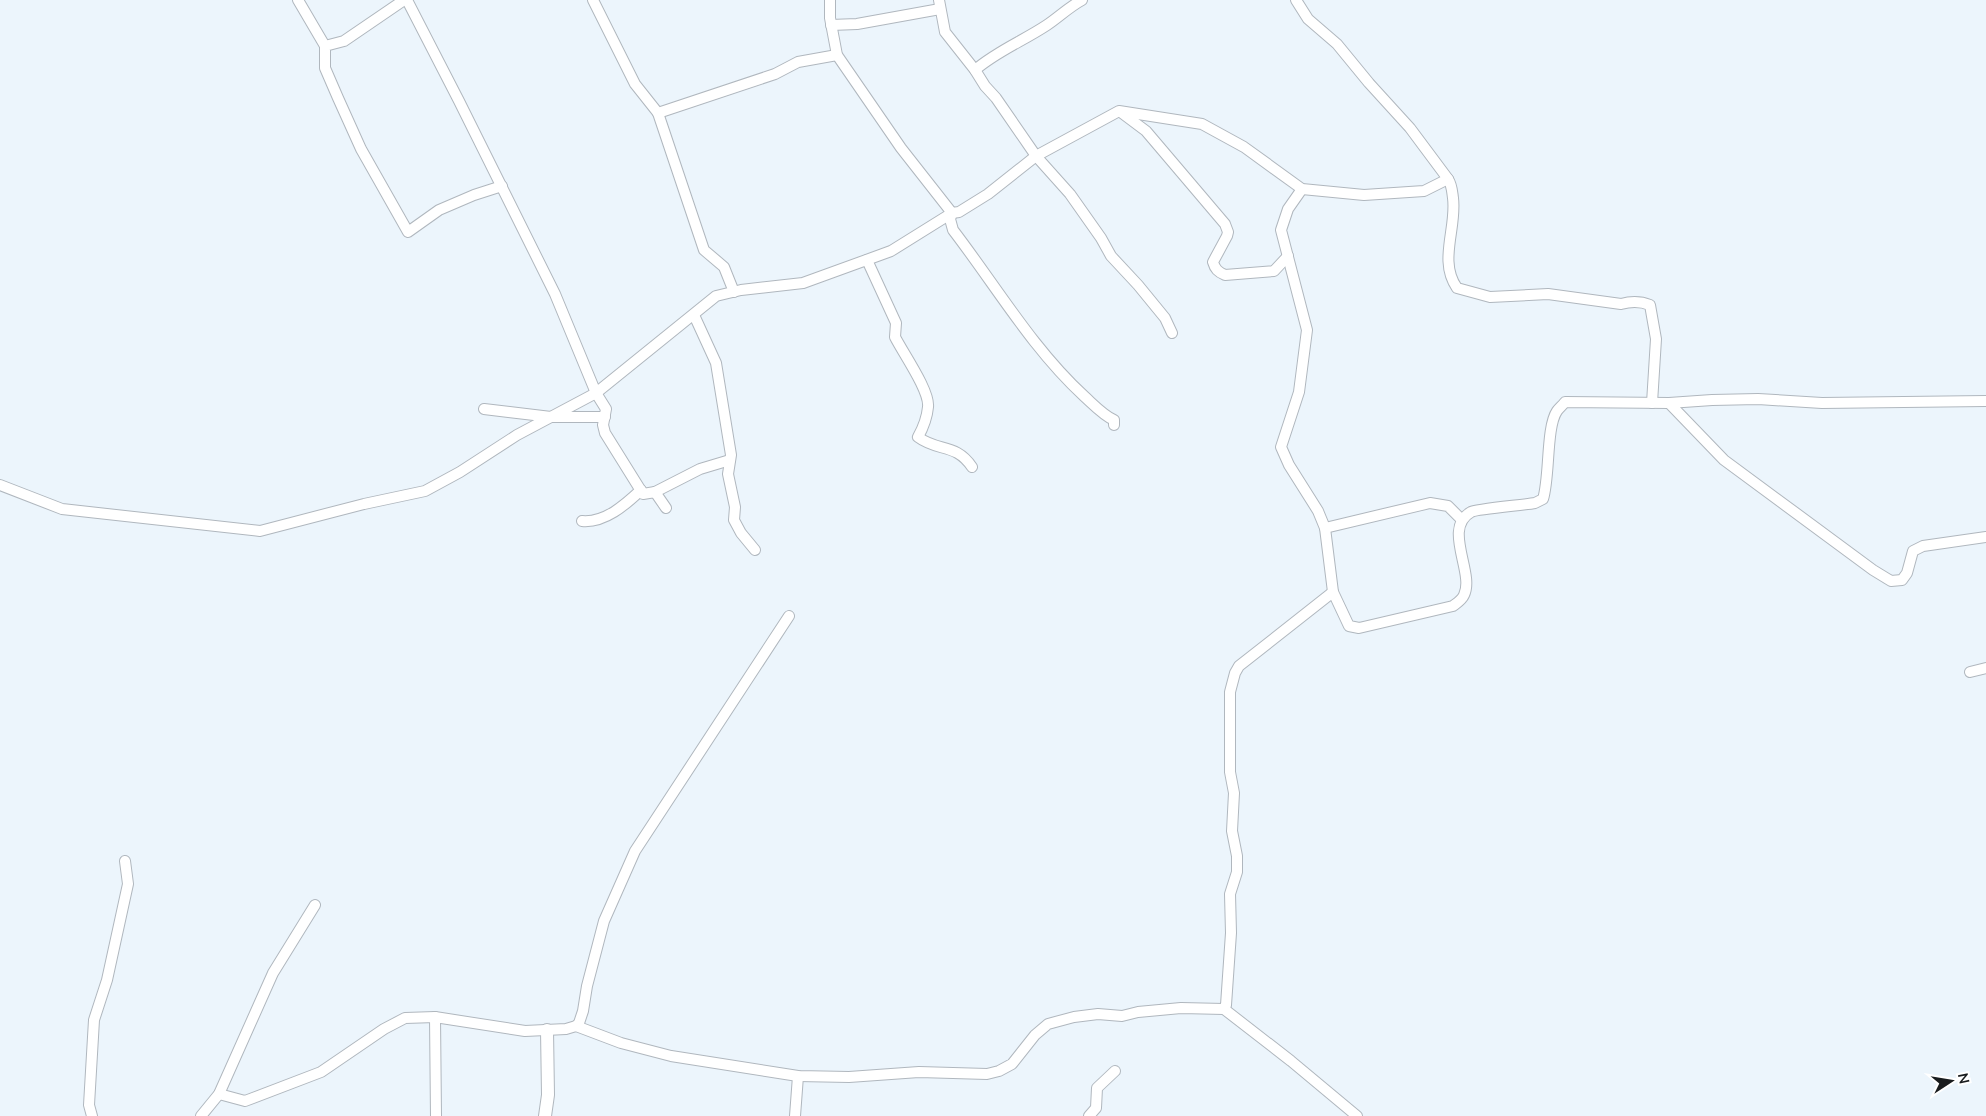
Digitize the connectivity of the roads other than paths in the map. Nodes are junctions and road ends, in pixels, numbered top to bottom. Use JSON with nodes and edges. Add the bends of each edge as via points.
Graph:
{"nodes":[{"id":1,"x":298,"y":0,"type":"edge"},
{"id":2,"x":405,"y":0,"type":"edge"},
{"id":3,"x":593,"y":0,"type":"edge"},
{"id":4,"x":830,"y":0,"type":"edge"},
{"id":5,"x":1082,"y":0,"type":"edge"},
{"id":6,"x":1296,"y":0,"type":"edge"},
{"id":7,"x":939,"y":5,"type":"edge"},
{"id":8,"x":831,"y":25,"type":"junction"},
{"id":9,"x":325,"y":46,"type":"junction"},
{"id":10,"x":837,"y":55,"type":"junction"},
{"id":11,"x":975,"y":70,"type":"junction"},
{"id":12,"x":1119,"y":111,"type":"junction"},
{"id":13,"x":658,"y":113,"type":"junction"},
{"id":14,"x":1036,"y":156,"type":"junction"},
{"id":15,"x":1448,"y":179,"type":"junction"},
{"id":16,"x":502,"y":186,"type":"junction"},
{"id":17,"x":1302,"y":189,"type":"junction"},
{"id":18,"x":952,"y":213,"type":"junction"},
{"id":19,"x":1288,"y":256,"type":"junction"},
{"id":20,"x":867,"y":260,"type":"junction"},
{"id":21,"x":734,"y":292,"type":"junction"},
{"id":22,"x":694,"y":315,"type":"junction"},
{"id":23,"x":1172,"y":333,"type":"dead end"},
{"id":24,"x":596,"y":393,"type":"junction"},
{"id":25,"x":1986,"y":401,"type":"edge"},
{"id":26,"x":1652,"y":403,"type":"junction"},
{"id":27,"x":1669,"y":403,"type":"junction"},
{"id":28,"x":484,"y":409,"type":"dead end"},
{"id":29,"x":605,"y":416,"type":"junction"},
{"id":30,"x":551,"y":417,"type":"junction"},
{"id":31,"x":1114,"y":425,"type":"dead end"},
{"id":32,"x":730,"y":460,"type":"junction"},
{"id":33,"x":972,"y":467,"type":"dead end"},
{"id":34,"x":0,"y":485,"type":"edge"},
{"id":35,"x":641,"y":490,"type":"junction"},
{"id":36,"x":655,"y":492,"type":"junction"},
{"id":37,"x":666,"y":508,"type":"dead end"},
{"id":38,"x":1462,"y":520,"type":"junction"},
{"id":39,"x":582,"y":521,"type":"dead end"},
{"id":40,"x":1325,"y":528,"type":"junction"},
{"id":41,"x":1986,"y":537,"type":"edge"},
{"id":42,"x":755,"y":550,"type":"dead end"},
{"id":43,"x":1334,"y":592,"type":"junction"},
{"id":44,"x":789,"y":616,"type":"dead end"},
{"id":45,"x":1986,"y":668,"type":"edge"},
{"id":46,"x":1970,"y":672,"type":"dead end"},
{"id":47,"x":125,"y":861,"type":"dead end"},
{"id":48,"x":315,"y":905,"type":"dead end"},
{"id":49,"x":1224,"y":1009,"type":"junction"},
{"id":50,"x":435,"y":1017,"type":"junction"},
{"id":51,"x":576,"y":1026,"type":"junction"},
{"id":52,"x":547,"y":1030,"type":"junction"},
{"id":53,"x":1115,"y":1071,"type":"dead end"},
{"id":54,"x":798,"y":1076,"type":"junction"},
{"id":55,"x":219,"y":1094,"type":"junction"},
{"id":56,"x":92,"y":1116,"type":"edge"},
{"id":57,"x":201,"y":1116,"type":"edge"},
{"id":58,"x":436,"y":1116,"type":"edge"},
{"id":59,"x":545,"y":1116,"type":"edge"},
{"id":60,"x":795,"y":1116,"type":"edge"},
{"id":61,"x":1090,"y":1116,"type":"edge"},
{"id":62,"x":1357,"y":1116,"type":"edge"}],
"edges":[{"from":1,"to":9,"type":"street"},
{"from":2,"to":9,"type":"street","via":[[344,41]]},
{"from":2,"to":16,"type":"street"},
{"from":3,"to":13,"type":"street","via":[[635,84]]},
{"from":4,"to":8,"type":"street"},
{"from":5,"to":11,"type":"street","via":[[1048,25],[990,57]]},
{"from":6,"to":15,"type":"street","via":[[1308,19],[1337,44],[1410,128]]},
{"from":7,"to":8,"type":"street","via":[[857,24]]},
{"from":7,"to":11,"type":"street","via":[[945,32]]},
{"from":8,"to":10,"type":"street"},
{"from":9,"to":16,"type":"street","via":[[325,68],[338,98],[361,149],[408,232],[439,210]]},
{"from":10,"to":13,"type":"street","via":[[798,62],[775,74]]},
{"from":10,"to":18,"type":"street","via":[[901,148]]},
{"from":11,"to":14,"type":"street"},
{"from":12,"to":14,"type":"street"},
{"from":12,"to":17,"type":"street","via":[[1202,124],[1244,147]]},
{"from":12,"to":19,"type":"street","via":[[1146,131],[1225,224],[1227,236],[1213,262],[1219,272],[1225,275],[1274,271]]},
{"from":13,"to":21,"type":"street","via":[[704,250],[724,267]]},
{"from":14,"to":18,"type":"street","via":[[988,194]]},
{"from":14,"to":23,"type":"street","via":[[1070,194],[1111,256],[1165,318]]},
{"from":15,"to":17,"type":"street","via":[[1415,192],[1364,195]]},
{"from":15,"to":26,"type":"street","via":[[1455,210],[1448,260],[1457,288],[1490,297],[1548,294],[1650,305],[1656,340]]},
{"from":16,"to":24,"type":"street","via":[[555,294]]},
{"from":17,"to":19,"type":"street","via":[[1284,217],[1281,230]]},
{"from":18,"to":20,"type":"street","via":[[891,251]]},
{"from":18,"to":31,"type":"street","via":[[950,219],[954,230],[996,291],[1050,361],[1107,417],[1114,420]]},
{"from":19,"to":40,"type":"street","via":[[1307,330],[1299,392],[1281,447]]},
{"from":20,"to":21,"type":"street","via":[[803,283]]},
{"from":20,"to":33,"type":"street","via":[[896,323],[894,337],[911,362],[925,394],[928,406],[918,437],[965,456]]},
{"from":21,"to":22,"type":"street","via":[[716,296]]},
{"from":22,"to":24,"type":"street"},
{"from":22,"to":32,"type":"street","via":[[716,363]]},
{"from":24,"to":29,"type":"street","via":[[606,409]]},
{"from":24,"to":30,"type":"street"},
{"from":25,"to":27,"type":"street","via":[[1712,400]]},
{"from":26,"to":27,"type":"street"},
{"from":26,"to":38,"type":"street","via":[[1565,402],[1556,411],[1552,428],[1543,499],[1472,512]]},
{"from":27,"to":41,"type":"street","via":[[1724,460],[1891,581],[1902,580],[1913,551],[1923,546]]},
{"from":28,"to":30,"type":"street"},
{"from":29,"to":30,"type":"street"},
{"from":29,"to":35,"type":"street","via":[[602,425],[605,433]]},
{"from":30,"to":34,"type":"street","via":[[425,491],[260,531],[62,509]]},
{"from":32,"to":36,"type":"street","via":[[700,469]]},
{"from":32,"to":42,"type":"street","via":[[728,474],[735,507],[734,520]]},
{"from":35,"to":36,"type":"street","via":[[643,494]]},
{"from":35,"to":39,"type":"street","via":[[609,514],[591,522]]},
{"from":36,"to":37,"type":"street"},
{"from":38,"to":40,"type":"street","via":[[1448,506],[1430,503]]},
{"from":38,"to":43,"type":"street","via":[[1458,532],[1465,593],[1453,606],[1359,628],[1349,626]]},
{"from":40,"to":43,"type":"street"},
{"from":43,"to":49,"type":"street","via":[[1234,673],[1230,692],[1230,772],[1234,793],[1232,831],[1237,872],[1230,894],[1231,933]]},
{"from":44,"to":51,"type":"street","via":[[635,851],[604,921],[583,1011]]},
{"from":45,"to":46,"type":"street"},
{"from":47,"to":56,"type":"street","via":[[128,884],[107,980],[94,1020],[89,1105]]},
{"from":48,"to":55,"type":"street","via":[[273,973]]},
{"from":49,"to":54,"type":"street","via":[[1181,1008],[1122,1016],[1098,1014],[1048,1024],[1012,1064],[987,1074],[919,1072],[850,1077]]},
{"from":49,"to":62,"type":"street"},
{"from":50,"to":52,"type":"street","via":[[525,1031]]},
{"from":50,"to":55,"type":"street","via":[[405,1018],[321,1072],[245,1101]]},
{"from":50,"to":58,"type":"street"},
{"from":51,"to":52,"type":"street"},
{"from":51,"to":54,"type":"street","via":[[621,1043],[671,1056]]},
{"from":52,"to":59,"type":"street","via":[[548,1095]]},
{"from":53,"to":61,"type":"street","via":[[1097,1088],[1096,1108]]},
{"from":54,"to":60,"type":"street"},
{"from":55,"to":57,"type":"street"}]}
